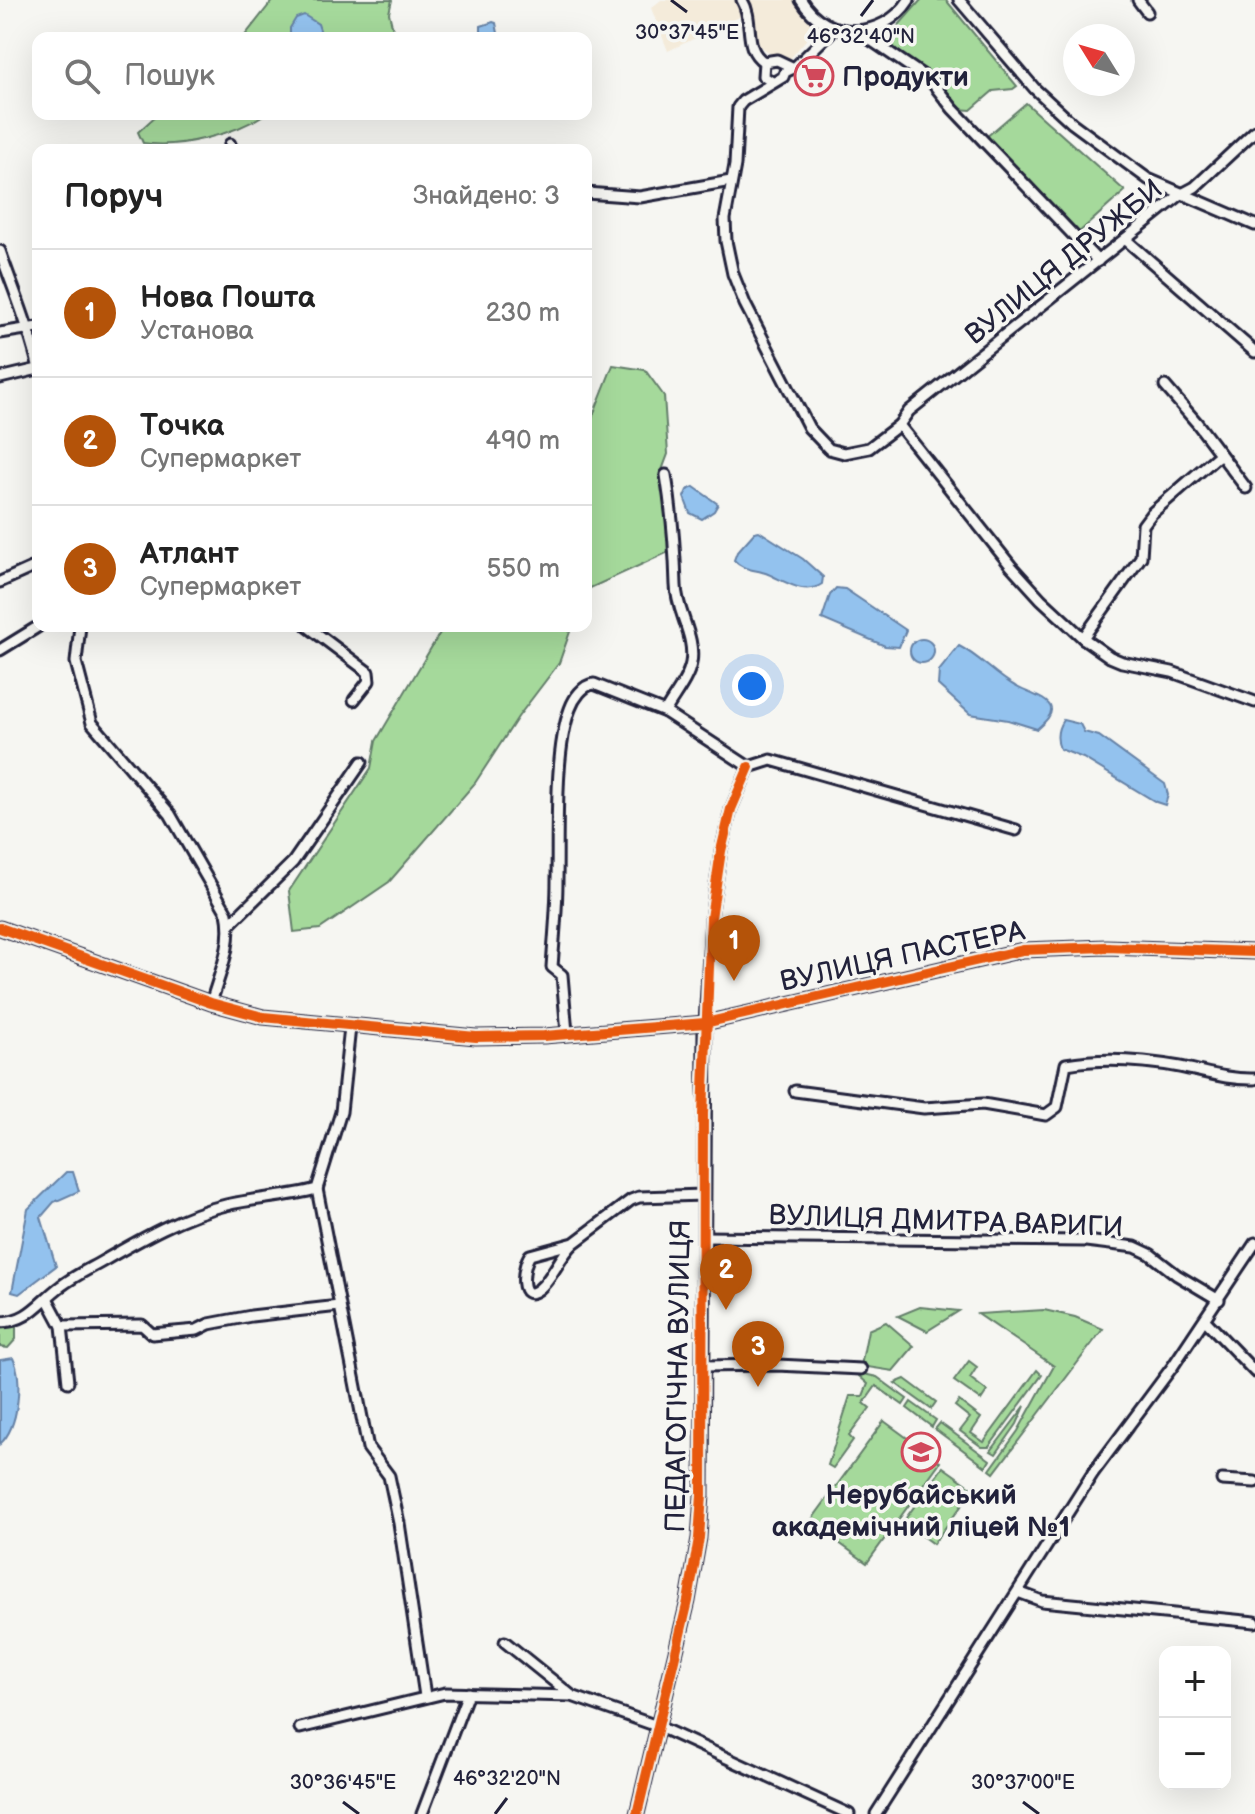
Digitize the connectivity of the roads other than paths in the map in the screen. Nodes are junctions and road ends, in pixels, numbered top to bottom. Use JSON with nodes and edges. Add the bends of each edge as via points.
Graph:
{"nodes":[{"id":1,"x":742,"y":0,"type":"edge"},
{"id":2,"x":801,"y":0,"type":"edge"},
{"id":3,"x":909,"y":0,"type":"edge"},
{"id":4,"x":959,"y":0,"type":"edge"},
{"id":5,"x":1138,"y":0,"type":"edge"},
{"id":6,"x":1147,"y":12,"type":"dead end"},
{"id":7,"x":835,"y":28,"type":"junction"},
{"id":8,"x":859,"y":32,"type":"junction"},
{"id":9,"x":764,"y":62,"type":"junction"},
{"id":10,"x":788,"y":68,"type":"junction"},
{"id":11,"x":772,"y":82,"type":"junction"},
{"id":12,"x":1255,"y":131,"type":"edge"},
{"id":13,"x":731,"y":181,"type":"junction"},
{"id":14,"x":592,"y":193,"type":"edge"},
{"id":15,"x":1180,"y":195,"type":"junction"},
{"id":16,"x":1255,"y":225,"type":"edge"},
{"id":17,"x":1125,"y":239,"type":"junction"},
{"id":18,"x":0,"y":251,"type":"edge"},
{"id":19,"x":1098,"y":261,"type":"junction"},
{"id":20,"x":32,"y":326,"type":"edge"},
{"id":21,"x":32,"y":328,"type":"edge"},
{"id":22,"x":0,"y":333,"type":"edge"},
{"id":23,"x":1255,"y":352,"type":"edge"},
{"id":24,"x":32,"y":369,"type":"edge"},
{"id":25,"x":0,"y":378,"type":"edge"},
{"id":26,"x":1165,"y":386,"type":"dead end"},
{"id":27,"x":899,"y":425,"type":"junction"},
{"id":28,"x":1220,"y":454,"type":"junction"},
{"id":29,"x":666,"y":475,"type":"dead end"},
{"id":30,"x":1246,"y":488,"type":"dead end"},
{"id":31,"x":32,"y":568,"type":"edge"},
{"id":32,"x":0,"y":582,"type":"edge"},
{"id":33,"x":32,"y":630,"type":"edge"},
{"id":34,"x":79,"y":632,"type":"edge"},
{"id":35,"x":315,"y":632,"type":"edge"},
{"id":36,"x":1083,"y":638,"type":"junction"},
{"id":37,"x":0,"y":650,"type":"edge"},
{"id":38,"x":354,"y":700,"type":"dead end"},
{"id":39,"x":1255,"y":702,"type":"edge"},
{"id":40,"x":665,"y":712,"type":"junction"},
{"id":41,"x":362,"y":762,"type":"dead end"},
{"id":42,"x":749,"y":767,"type":"junction"},
{"id":43,"x":1016,"y":830,"type":"dead end"},
{"id":44,"x":230,"y":924,"type":"junction"},
{"id":45,"x":0,"y":928,"type":"edge"},
{"id":46,"x":1255,"y":952,"type":"edge"},
{"id":47,"x":211,"y":1003,"type":"junction"},
{"id":48,"x":705,"y":1023,"type":"junction"},
{"id":49,"x":350,"y":1027,"type":"junction"},
{"id":50,"x":567,"y":1033,"type":"junction"},
{"id":51,"x":1255,"y":1079,"type":"edge"},
{"id":52,"x":795,"y":1091,"type":"dead end"},
{"id":53,"x":317,"y":1189,"type":"junction"},
{"id":54,"x":704,"y":1195,"type":"junction"},
{"id":55,"x":703,"y":1237,"type":"junction"},
{"id":56,"x":574,"y":1243,"type":"junction"},
{"id":57,"x":1255,"y":1243,"type":"edge"},
{"id":58,"x":47,"y":1298,"type":"junction"},
{"id":59,"x":1219,"y":1300,"type":"junction"},
{"id":60,"x":339,"y":1306,"type":"junction"},
{"id":61,"x":1205,"y":1320,"type":"junction"},
{"id":62,"x":0,"y":1322,"type":"edge"},
{"id":63,"x":62,"y":1326,"type":"junction"},
{"id":64,"x":702,"y":1366,"type":"junction"},
{"id":65,"x":861,"y":1369,"type":"dead end"},
{"id":66,"x":1255,"y":1372,"type":"edge"},
{"id":67,"x":68,"y":1382,"type":"dead end"},
{"id":68,"x":1222,"y":1480,"type":"dead end"},
{"id":69,"x":1255,"y":1482,"type":"edge"},
{"id":70,"x":1018,"y":1592,"type":"junction"},
{"id":71,"x":1255,"y":1622,"type":"edge"},
{"id":72,"x":505,"y":1642,"type":"dead end"},
{"id":73,"x":468,"y":1693,"type":"junction"},
{"id":74,"x":425,"y":1696,"type":"junction"},
{"id":75,"x":572,"y":1696,"type":"junction"},
{"id":76,"x":657,"y":1726,"type":"junction"},
{"id":77,"x":300,"y":1728,"type":"dead end"},
{"id":78,"x":422,"y":1814,"type":"edge"},
{"id":79,"x":637,"y":1814,"type":"edge"},
{"id":80,"x":849,"y":1814,"type":"edge"},
{"id":81,"x":876,"y":1814,"type":"edge"}],
"edges":[{"from":1,"to":9,"type":"street","via":[[750,15],[750,44]]},
{"from":2,"to":7,"type":"street"},
{"from":3,"to":8,"type":"street","via":[[887,23]]},
{"from":4,"to":15,"type":"street","via":[[1063,114],[1148,179]]},
{"from":5,"to":6,"type":"street"},
{"from":7,"to":8,"type":"street"},
{"from":7,"to":10,"type":"street"},
{"from":8,"to":19,"type":"street","via":[[931,81]]},
{"from":9,"to":10,"type":"street","via":[[777,60]]},
{"from":9,"to":11,"type":"street","via":[[763,76]]},
{"from":10,"to":11,"type":"street"},
{"from":11,"to":13,"type":"street","name":"ВУЛИЦЯ ДРУЖБИ","via":[[737,110]]},
{"from":12,"to":15,"type":"street","name":"ВУЛИЦЯ ДРУЖБИ"},
{"from":13,"to":14,"type":"street","via":[[640,197]]},
{"from":13,"to":27,"type":"street","name":"ВУЛИЦЯ ДРУЖБИ","via":[[725,219],[733,274],[809,428],[829,449],[844,453],[869,448]]},
{"from":15,"to":16,"type":"street"},
{"from":15,"to":17,"type":"street","name":"ВУЛИЦЯ ДРУЖБИ"},
{"from":17,"to":19,"type":"street","name":"ВУЛИЦЯ ДРУЖБИ"},
{"from":17,"to":23,"type":"street"},
{"from":18,"to":20,"type":"street","via":[[23,317]]},
{"from":19,"to":27,"type":"street","name":"ВУЛИЦЯ ДРУЖБИ","via":[[909,411]]},
{"from":21,"to":22,"type":"street"},
{"from":24,"to":25,"type":"street"},
{"from":26,"to":28,"type":"street"},
{"from":27,"to":36,"type":"street","via":[[1011,566]]},
{"from":28,"to":30,"type":"street"},
{"from":28,"to":36,"type":"street","via":[[1143,525],[1141,557]]},
{"from":29,"to":40,"type":"street","via":[[676,587],[692,654],[685,679]]},
{"from":31,"to":32,"type":"street"},
{"from":33,"to":37,"type":"street"},
{"from":34,"to":44,"type":"street","via":[[76,662],[92,723],[170,814]]},
{"from":35,"to":38,"type":"street","via":[[368,672],[369,681]]},
{"from":36,"to":39,"type":"street","via":[[1122,662],[1172,672]]},
{"from":40,"to":42,"type":"street"},
{"from":40,"to":50,"type":"street","via":[[594,684],[583,688],[570,708],[561,775],[552,967],[562,975]]},
{"from":41,"to":44,"type":"street","via":[[293,862]]},
{"from":42,"to":43,"type":"street","via":[[771,760]]},
{"from":42,"to":48,"type":"street","via":[[721,851]]},
{"from":44,"to":47,"type":"street"},
{"from":45,"to":47,"type":"street","name":"ВУЛИЦЯ ПАСТЕРА"},
{"from":46,"to":48,"type":"street","name":"ВУЛИЦЯ ПАСТЕРА","via":[[1023,950]]},
{"from":47,"to":49,"type":"street","name":"ВУЛИЦЯ ПАСТЕРА","via":[[263,1017]]},
{"from":48,"to":50,"type":"street","name":"ВУЛИЦЯ ПАСТЕРА"},
{"from":48,"to":54,"type":"street","name":"ПЕДАГОГІЧНА ВУЛИЦЯ"},
{"from":49,"to":50,"type":"street","name":"ВУЛИЦЯ ПАСТЕРА","via":[[476,1037]]},
{"from":49,"to":53,"type":"street","via":[[341,1112]]},
{"from":51,"to":52,"type":"street","via":[[1234,1080],[1178,1066],[1088,1060],[1066,1064],[1057,1107],[1046,1115],[983,1104],[924,1108]]},
{"from":53,"to":58,"type":"street","via":[[224,1205],[192,1217],[139,1240]]},
{"from":53,"to":60,"type":"street"},
{"from":54,"to":55,"type":"street","name":"ПЕДАГОГІЧНА ВУЛИЦЯ"},
{"from":54,"to":56,"type":"street","via":[[639,1197]]},
{"from":55,"to":59,"type":"street","name":"ВУЛИЦЯ ДМИТРА ВАРИГИ","via":[[1118,1243],[1150,1254]]},
{"from":55,"to":64,"type":"street","name":"ПЕДАГОГІЧНА ВУЛИЦЯ"},
{"from":56,"to":56,"type":"street","via":[[530,1255],[522,1279],[528,1291],[540,1288]]},
{"from":57,"to":59,"type":"street"},
{"from":58,"to":62,"type":"street","via":[[29,1315]]},
{"from":58,"to":63,"type":"street"},
{"from":59,"to":61,"type":"street"},
{"from":60,"to":63,"type":"street","via":[[152,1334],[142,1325]]},
{"from":60,"to":74,"type":"street","via":[[368,1448],[389,1476]]},
{"from":61,"to":66,"type":"street"},
{"from":61,"to":70,"type":"street","via":[[1093,1473]]},
{"from":63,"to":67,"type":"street"},
{"from":64,"to":65,"type":"street"},
{"from":64,"to":76,"type":"street","name":"ПЕДАГОГІЧНА ВУЛИЦЯ","via":[[699,1538]]},
{"from":68,"to":69,"type":"street"},
{"from":70,"to":71,"type":"street","via":[[1042,1601]]},
{"from":70,"to":81,"type":"street"},
{"from":72,"to":75,"type":"street"},
{"from":73,"to":74,"type":"street"},
{"from":73,"to":75,"type":"street"},
{"from":73,"to":78,"type":"street"},
{"from":74,"to":77,"type":"street"},
{"from":75,"to":76,"type":"street"},
{"from":76,"to":79,"type":"street","name":"ПЕДАГОГІЧНА ВУЛИЦЯ"},
{"from":76,"to":80,"type":"street"}]}
